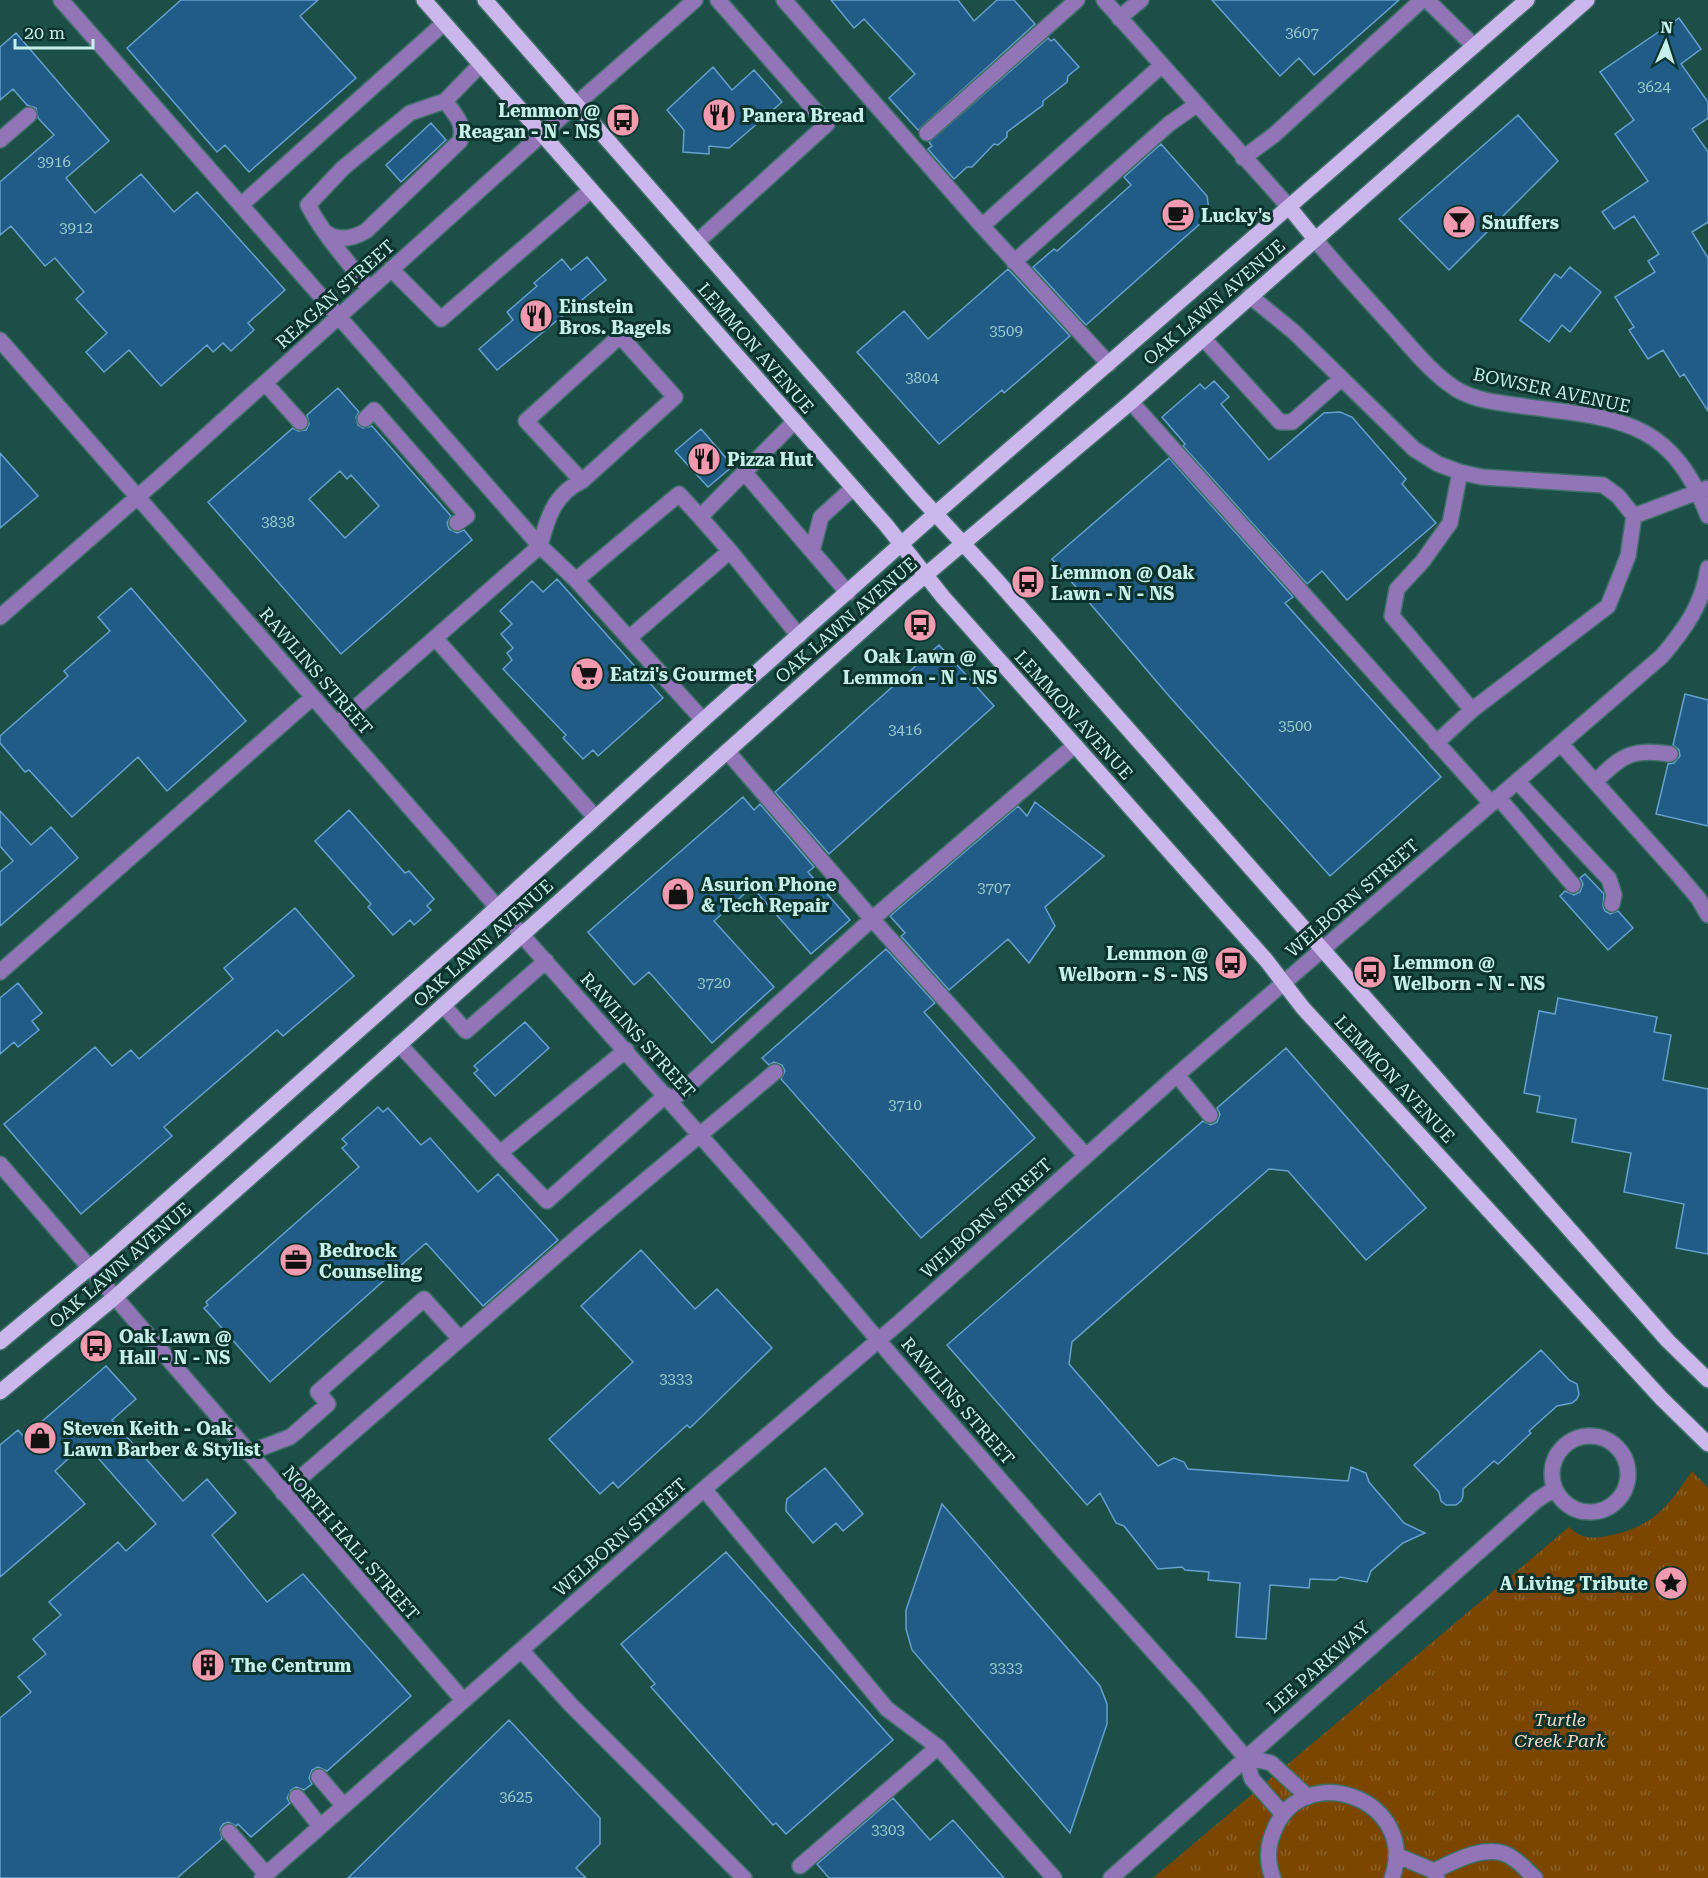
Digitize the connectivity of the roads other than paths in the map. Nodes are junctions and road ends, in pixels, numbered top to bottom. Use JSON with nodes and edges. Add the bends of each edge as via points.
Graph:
{"nodes":[{"id":1,"x":61,"y":0,"type":"edge"},
{"id":2,"x":424,"y":0,"type":"edge"},
{"id":3,"x":485,"y":0,"type":"edge"},
{"id":4,"x":696,"y":0,"type":"edge"},
{"id":5,"x":718,"y":0,"type":"edge"},
{"id":6,"x":784,"y":0,"type":"edge"},
{"id":7,"x":1077,"y":0,"type":"edge"},
{"id":8,"x":1104,"y":0,"type":"edge"},
{"id":9,"x":1141,"y":0,"type":"edge"},
{"id":10,"x":1422,"y":0,"type":"edge"},
{"id":11,"x":1427,"y":0,"type":"edge"},
{"id":12,"x":1527,"y":0,"type":"edge"},
{"id":13,"x":1587,"y":0,"type":"edge"},
{"id":14,"x":1119,"y":18,"type":"junction"},
{"id":15,"x":444,"y":23,"type":"junction"},
{"id":16,"x":1474,"y":46,"type":"junction"},
{"id":17,"x":481,"y":64,"type":"junction"},
{"id":18,"x":1161,"y":66,"type":"junction"},
{"id":19,"x":445,"y":101,"type":"junction"},
{"id":20,"x":576,"y":105,"type":"junction"},
{"id":21,"x":1196,"y":105,"type":"junction"},
{"id":22,"x":28,"y":115,"type":"dead end"},
{"id":23,"x":927,"y":133,"type":"dead end"},
{"id":24,"x":542,"y":134,"type":"junction"},
{"id":25,"x":0,"y":140,"type":"edge"},
{"id":26,"x":1243,"y":158,"type":"junction"},
{"id":27,"x":591,"y":190,"type":"junction"},
{"id":28,"x":241,"y":205,"type":"junction"},
{"id":29,"x":1289,"y":207,"type":"junction"},
{"id":30,"x":982,"y":226,"type":"junction"},
{"id":31,"x":319,"y":227,"type":"junction"},
{"id":32,"x":1316,"y":239,"type":"junction"},
{"id":33,"x":697,"y":242,"type":"junction"},
{"id":34,"x":1014,"y":262,"type":"junction"},
{"id":35,"x":391,"y":269,"type":"junction"},
{"id":36,"x":369,"y":289,"type":"junction"},
{"id":37,"x":1250,"y":296,"type":"junction"},
{"id":38,"x":339,"y":316,"type":"junction"},
{"id":39,"x":1203,"y":338,"type":"junction"},
{"id":40,"x":0,"y":340,"type":"edge"},
{"id":41,"x":1109,"y":364,"type":"junction"},
{"id":42,"x":1341,"y":379,"type":"junction"},
{"id":43,"x":265,"y":383,"type":"junction"},
{"id":44,"x":1131,"y":402,"type":"junction"},
{"id":45,"x":365,"y":418,"type":"dead end"},
{"id":46,"x":795,"y":421,"type":"junction"},
{"id":47,"x":300,"y":422,"type":"dead end"},
{"id":48,"x":744,"y":472,"type":"junction"},
{"id":49,"x":1460,"y":472,"type":"junction"},
{"id":50,"x":582,"y":481,"type":"junction"},
{"id":51,"x":853,"y":488,"type":"junction"},
{"id":52,"x":1704,"y":491,"type":"edge"},
{"id":53,"x":137,"y":497,"type":"junction"},
{"id":54,"x":935,"y":514,"type":"junction"},
{"id":55,"x":1634,"y":516,"type":"junction"},
{"id":56,"x":1708,"y":516,"type":"edge"},
{"id":57,"x":700,"y":517,"type":"junction"},
{"id":58,"x":457,"y":523,"type":"dead end"},
{"id":59,"x":902,"y":544,"type":"junction"},
{"id":60,"x":962,"y":545,"type":"junction"},
{"id":61,"x":540,"y":546,"type":"junction"},
{"id":62,"x":730,"y":551,"type":"junction"},
{"id":63,"x":812,"y":551,"type":"junction"},
{"id":64,"x":1708,"y":568,"type":"edge"},
{"id":65,"x":927,"y":575,"type":"junction"},
{"id":66,"x":576,"y":580,"type":"junction"},
{"id":67,"x":848,"y":593,"type":"junction"},
{"id":68,"x":0,"y":617,"type":"edge"},
{"id":69,"x":799,"y":636,"type":"junction"},
{"id":70,"x":435,"y":638,"type":"junction"},
{"id":71,"x":629,"y":638,"type":"junction"},
{"id":72,"x":313,"y":697,"type":"junction"},
{"id":73,"x":1472,"y":710,"type":"junction"},
{"id":74,"x":703,"y":720,"type":"junction"},
{"id":75,"x":337,"y":724,"type":"junction"},
{"id":76,"x":1436,"y":743,"type":"junction"},
{"id":77,"x":1561,"y":744,"type":"junction"},
{"id":78,"x":1074,"y":746,"type":"junction"},
{"id":79,"x":728,"y":751,"type":"junction"},
{"id":80,"x":1670,"y":754,"type":"dead end"},
{"id":81,"x":1517,"y":781,"type":"junction"},
{"id":82,"x":1596,"y":781,"type":"junction"},
{"id":83,"x":1494,"y":800,"type":"junction"},
{"id":84,"x":595,"y":817,"type":"junction"},
{"id":85,"x":1572,"y":885,"type":"dead end"},
{"id":86,"x":1612,"y":904,"type":"dead end"},
{"id":87,"x":497,"y":907,"type":"junction"},
{"id":88,"x":1708,"y":915,"type":"edge"},
{"id":89,"x":872,"y":919,"type":"junction"},
{"id":90,"x":522,"y":934,"type":"junction"},
{"id":91,"x":1323,"y":951,"type":"junction"},
{"id":92,"x":546,"y":961,"type":"junction"},
{"id":93,"x":0,"y":972,"type":"edge"},
{"id":94,"x":1283,"y":984,"type":"junction"},
{"id":95,"x":443,"y":1005,"type":"junction"},
{"id":96,"x":399,"y":1044,"type":"junction"},
{"id":97,"x":626,"y":1050,"type":"junction"},
{"id":98,"x":775,"y":1072,"type":"dead end"},
{"id":99,"x":1177,"y":1075,"type":"junction"},
{"id":100,"x":668,"y":1098,"type":"junction"},
{"id":101,"x":1210,"y":1115,"type":"dead end"},
{"id":102,"x":700,"y":1134,"type":"junction"},
{"id":103,"x":500,"y":1153,"type":"junction"},
{"id":104,"x":1086,"y":1156,"type":"junction"},
{"id":105,"x":0,"y":1164,"type":"edge"},
{"id":106,"x":91,"y":1267,"type":"junction"},
{"id":107,"x":114,"y":1298,"type":"junction"},
{"id":108,"x":460,"y":1339,"type":"junction"},
{"id":109,"x":878,"y":1340,"type":"junction"},
{"id":110,"x":0,"y":1342,"type":"edge"},
{"id":111,"x":1708,"y":1380,"type":"edge"},
{"id":112,"x":0,"y":1392,"type":"edge"},
{"id":113,"x":1708,"y":1444,"type":"edge"},
{"id":114,"x":248,"y":1453,"type":"junction"},
{"id":115,"x":704,"y":1489,"type":"junction"},
{"id":116,"x":1554,"y":1490,"type":"junction"},
{"id":117,"x":283,"y":1493,"type":"junction"},
{"id":118,"x":521,"y":1650,"type":"junction"},
{"id":119,"x":463,"y":1700,"type":"junction"},
{"id":120,"x":938,"y":1747,"type":"junction"},
{"id":121,"x":1245,"y":1757,"type":"junction"},
{"id":122,"x":319,"y":1778,"type":"dead end"},
{"id":123,"x":297,"y":1797,"type":"dead end"},
{"id":124,"x":1308,"y":1797,"type":"junction"},
{"id":125,"x":343,"y":1805,"type":"junction"},
{"id":126,"x":1283,"y":1814,"type":"junction"},
{"id":127,"x":320,"y":1826,"type":"junction"},
{"id":128,"x":230,"y":1832,"type":"dead end"},
{"id":129,"x":1396,"y":1855,"type":"junction"},
{"id":130,"x":800,"y":1866,"type":"dead end"},
{"id":131,"x":1436,"y":1874,"type":"edge"},
{"id":132,"x":264,"y":1876,"type":"edge"},
{"id":133,"x":744,"y":1878,"type":"edge"},
{"id":134,"x":1054,"y":1878,"type":"edge"},
{"id":135,"x":1111,"y":1878,"type":"edge"},
{"id":136,"x":1273,"y":1878,"type":"edge"},
{"id":137,"x":1392,"y":1878,"type":"edge"},
{"id":138,"x":1535,"y":1878,"type":"edge"}],
"edges":[{"from":1,"to":28,"type":"street"},
{"from":2,"to":15,"type":"main road","name":"LEMMON AVENUE"},
{"from":3,"to":20,"type":"main road","name":"LEMMON AVENUE"},
{"from":4,"to":20,"type":"street","name":"REAGAN STREET"},
{"from":5,"to":33,"type":"street","via":[[827,124]]},
{"from":6,"to":30,"type":"street"},
{"from":7,"to":23,"type":"street"},
{"from":8,"to":14,"type":"street"},
{"from":9,"to":14,"type":"street"},
{"from":10,"to":26,"type":"street","via":[[1274,135]]},
{"from":11,"to":16,"type":"street"},
{"from":12,"to":16,"type":"main road","name":"OAK LAWN AVENUE"},
{"from":13,"to":32,"type":"main road","name":"OAK LAWN AVENUE"},
{"from":14,"to":18,"type":"street"},
{"from":15,"to":17,"type":"main road","name":"LEMMON AVENUE"},
{"from":15,"to":28,"type":"street"},
{"from":16,"to":29,"type":"main road","name":"OAK LAWN AVENUE"},
{"from":17,"to":19,"type":"street"},
{"from":17,"to":24,"type":"main road","name":"LEMMON AVENUE"},
{"from":18,"to":21,"type":"street"},
{"from":18,"to":30,"type":"street"},
{"from":19,"to":31,"type":"street","via":[[410,113],[343,168],[308,205]]},
{"from":19,"to":31,"type":"street","via":[[459,119],[463,130],[460,141],[366,231],[347,239],[327,234]]},
{"from":20,"to":24,"type":"street","name":"REAGAN STREET"},
{"from":20,"to":33,"type":"main road","name":"LEMMON AVENUE"},
{"from":21,"to":26,"type":"street"},
{"from":21,"to":34,"type":"street","via":[[1169,124]]},
{"from":22,"to":25,"type":"street"},
{"from":24,"to":27,"type":"main road","name":"LEMMON AVENUE"},
{"from":24,"to":35,"type":"street","name":"REAGAN STREET"},
{"from":26,"to":29,"type":"street"},
{"from":27,"to":35,"type":"street","via":[[441,319]]},
{"from":27,"to":46,"type":"main road","name":"LEMMON AVENUE"},
{"from":28,"to":38,"type":"street"},
{"from":29,"to":32,"type":"main road"},
{"from":29,"to":41,"type":"main road","name":"OAK LAWN AVENUE"},
{"from":30,"to":34,"type":"street"},
{"from":31,"to":36,"type":"street"},
{"from":32,"to":37,"type":"main road","name":"OAK LAWN AVENUE"},
{"from":32,"to":52,"type":"street","name":"BOWSER AVENUE","via":[[1412,348],[1457,389],[1489,401],[1624,422],[1648,433],[1667,448]]},
{"from":33,"to":54,"type":"main road","name":"LEMMON AVENUE"},
{"from":34,"to":41,"type":"street"},
{"from":35,"to":36,"type":"street","name":"REAGAN STREET"},
{"from":36,"to":38,"type":"street","name":"REAGAN STREET"},
{"from":37,"to":39,"type":"main road","name":"OAK LAWN AVENUE"},
{"from":37,"to":42,"type":"street","via":[[1294,332]]},
{"from":38,"to":43,"type":"street","name":"REAGAN STREET"},
{"from":38,"to":61,"type":"street"},
{"from":39,"to":42,"type":"street","via":[[1280,422],[1292,422]]},
{"from":39,"to":44,"type":"main road","name":"OAK LAWN AVENUE"},
{"from":40,"to":53,"type":"street","name":"RAWLINS STREET"},
{"from":41,"to":54,"type":"main road","name":"OAK LAWN AVENUE"},
{"from":42,"to":49,"type":"street","via":[[1414,450]]},
{"from":43,"to":47,"type":"street"},
{"from":43,"to":53,"type":"street","name":"REAGAN STREET"},
{"from":44,"to":60,"type":"main road","name":"OAK LAWN AVENUE"},
{"from":44,"to":76,"type":"street"},
{"from":45,"to":58,"type":"street","via":[[374,410],[416,467],[467,516]]},
{"from":46,"to":48,"type":"street"},
{"from":46,"to":51,"type":"main road","name":"LEMMON AVENUE"},
{"from":48,"to":57,"type":"street"},
{"from":48,"to":63,"type":"street"},
{"from":49,"to":55,"type":"street","via":[[1603,485]]},
{"from":49,"to":73,"type":"street","via":[[1449,523],[1397,589],[1392,616]]},
{"from":50,"to":50,"type":"street","via":[[675,397],[620,336],[526,421]]},
{"from":50,"to":61,"type":"street","via":[[569,487],[549,514]]},
{"from":51,"to":59,"type":"main road","name":"LEMMON AVENUE"},
{"from":51,"to":63,"type":"street","via":[[821,517]]},
{"from":52,"to":55,"type":"street"},
{"from":52,"to":56,"type":"street"},
{"from":53,"to":68,"type":"street","name":"REAGAN STREET"},
{"from":53,"to":72,"type":"street","name":"RAWLINS STREET"},
{"from":54,"to":59,"type":"main road","name":"OAK LAWN AVENUE"},
{"from":54,"to":60,"type":"main road","name":"LEMMON AVENUE"},
{"from":55,"to":73,"type":"street","via":[[1628,556],[1608,606]]},
{"from":57,"to":62,"type":"street"},
{"from":57,"to":66,"type":"street","via":[[679,494]]},
{"from":59,"to":65,"type":"main road","name":"LEMMON AVENUE"},
{"from":59,"to":67,"type":"main road","name":"OAK LAWN AVENUE"},
{"from":60,"to":65,"type":"main road","name":"OAK LAWN AVENUE"},
{"from":60,"to":91,"type":"main road","name":"LEMMON AVENUE"},
{"from":61,"to":66,"type":"street"},
{"from":61,"to":70,"type":"street"},
{"from":62,"to":69,"type":"street"},
{"from":62,"to":71,"type":"street"},
{"from":63,"to":67,"type":"street"},
{"from":64,"to":77,"type":"street","name":"WELBORN STREET","via":[[1698,608],[1662,656]]},
{"from":65,"to":78,"type":"main road","name":"LEMMON AVENUE"},
{"from":65,"to":79,"type":"main road","name":"OAK LAWN AVENUE"},
{"from":66,"to":71,"type":"street"},
{"from":67,"to":69,"type":"main road","name":"OAK LAWN AVENUE"},
{"from":69,"to":74,"type":"main road","name":"OAK LAWN AVENUE"},
{"from":70,"to":75,"type":"street"},
{"from":70,"to":84,"type":"street"},
{"from":71,"to":74,"type":"street"},
{"from":72,"to":75,"type":"street","name":"RAWLINS STREET"},
{"from":72,"to":93,"type":"street"},
{"from":73,"to":76,"type":"street"},
{"from":74,"to":84,"type":"main road","name":"OAK LAWN AVENUE"},
{"from":75,"to":87,"type":"street","name":"RAWLINS STREET"},
{"from":76,"to":83,"type":"street"},
{"from":77,"to":81,"type":"street","name":"WELBORN STREET"},
{"from":77,"to":82,"type":"street"},
{"from":78,"to":89,"type":"street"},
{"from":78,"to":94,"type":"main road","name":"LEMMON AVENUE","via":[[1266,960]]},
{"from":79,"to":89,"type":"street"},
{"from":79,"to":90,"type":"main road","name":"OAK LAWN AVENUE"},
{"from":80,"to":82,"type":"street","via":[[1632,753],[1615,761]]},
{"from":81,"to":83,"type":"street","name":"WELBORN STREET"},
{"from":81,"to":86,"type":"street","via":[[1609,879],[1614,895]]},
{"from":82,"to":88,"type":"street"},
{"from":83,"to":85,"type":"street"},
{"from":83,"to":91,"type":"street","name":"WELBORN STREET"},
{"from":84,"to":87,"type":"main road","name":"OAK LAWN AVENUE"},
{"from":87,"to":90,"type":"street","name":"RAWLINS STREET"},
{"from":87,"to":106,"type":"main road","name":"OAK LAWN AVENUE"},
{"from":89,"to":100,"type":"street"},
{"from":89,"to":104,"type":"street"},
{"from":90,"to":92,"type":"street","name":"RAWLINS STREET"},
{"from":90,"to":95,"type":"main road","name":"OAK LAWN AVENUE"},
{"from":91,"to":94,"type":"street","name":"WELBORN STREET"},
{"from":91,"to":111,"type":"main road","name":"LEMMON AVENUE","via":[[1668,1341]]},
{"from":92,"to":95,"type":"street","via":[[466,1031]]},
{"from":92,"to":97,"type":"street","name":"RAWLINS STREET"},
{"from":94,"to":99,"type":"street","name":"WELBORN STREET"},
{"from":94,"to":113,"type":"main road","name":"LEMMON AVENUE","via":[[1655,1392]]},
{"from":95,"to":96,"type":"main road","name":"OAK LAWN AVENUE"},
{"from":96,"to":103,"type":"street"},
{"from":96,"to":107,"type":"main road","name":"OAK LAWN AVENUE"},
{"from":97,"to":100,"type":"street","name":"RAWLINS STREET"},
{"from":97,"to":103,"type":"street"},
{"from":98,"to":102,"type":"street"},
{"from":99,"to":101,"type":"street"},
{"from":99,"to":104,"type":"street","name":"WELBORN STREET"},
{"from":100,"to":102,"type":"street","name":"RAWLINS STREET"},
{"from":100,"to":103,"type":"street","via":[[547,1201]]},
{"from":102,"to":108,"type":"street"},
{"from":102,"to":109,"type":"street","name":"RAWLINS STREET"},
{"from":104,"to":109,"type":"street","name":"WELBORN STREET"},
{"from":105,"to":106,"type":"street","name":"NORTH HALL STREET"},
{"from":106,"to":107,"type":"street","name":"NORTH HALL STREET"},
{"from":106,"to":110,"type":"main road","name":"OAK LAWN AVENUE"},
{"from":107,"to":112,"type":"main road","name":"OAK LAWN AVENUE"},
{"from":107,"to":114,"type":"street","name":"NORTH HALL STREET"},
{"from":108,"to":114,"type":"street","via":[[424,1299],[318,1392],[328,1404],[295,1433]]},
{"from":108,"to":117,"type":"street"},
{"from":109,"to":115,"type":"street","name":"WELBORN STREET"},
{"from":109,"to":121,"type":"street","name":"RAWLINS STREET"},
{"from":114,"to":117,"type":"street","name":"NORTH HALL STREET"},
{"from":115,"to":118,"type":"street","name":"WELBORN STREET"},
{"from":115,"to":120,"type":"street","via":[[887,1709]]},
{"from":116,"to":116,"type":"street","via":[[1570,1507],[1583,1512],[1608,1508],[1625,1488],[1627,1463],[1617,1446],[1600,1436],[1572,1440],[1552,1463]]},
{"from":116,"to":121,"type":"street","name":"LEE PARKWAY","via":[[1537,1500]]},
{"from":117,"to":119,"type":"street","name":"NORTH HALL STREET"},
{"from":118,"to":119,"type":"street","name":"WELBORN STREET"},
{"from":118,"to":133,"type":"street"},
{"from":119,"to":125,"type":"street","name":"WELBORN STREET"},
{"from":120,"to":130,"type":"street"},
{"from":120,"to":134,"type":"street"},
{"from":121,"to":124,"type":"street","via":[[1271,1763]]},
{"from":121,"to":126,"type":"street","via":[[1252,1779]]},
{"from":121,"to":135,"type":"street","name":"LEE PARKWAY"},
{"from":122,"to":125,"type":"street"},
{"from":123,"to":127,"type":"street"},
{"from":124,"to":126,"type":"street"},
{"from":124,"to":129,"type":"street","via":[[1339,1792],[1368,1803],[1389,1826]]},
{"from":125,"to":127,"type":"street","name":"WELBORN STREET"},
{"from":126,"to":136,"type":"street","via":[[1269,1842]]},
{"from":127,"to":132,"type":"street","name":"WELBORN STREET"},
{"from":128,"to":132,"type":"street"},
{"from":129,"to":131,"type":"street"},
{"from":129,"to":137,"type":"street"},
{"from":131,"to":138,"type":"street","via":[[1470,1856],[1502,1852]]}]}
